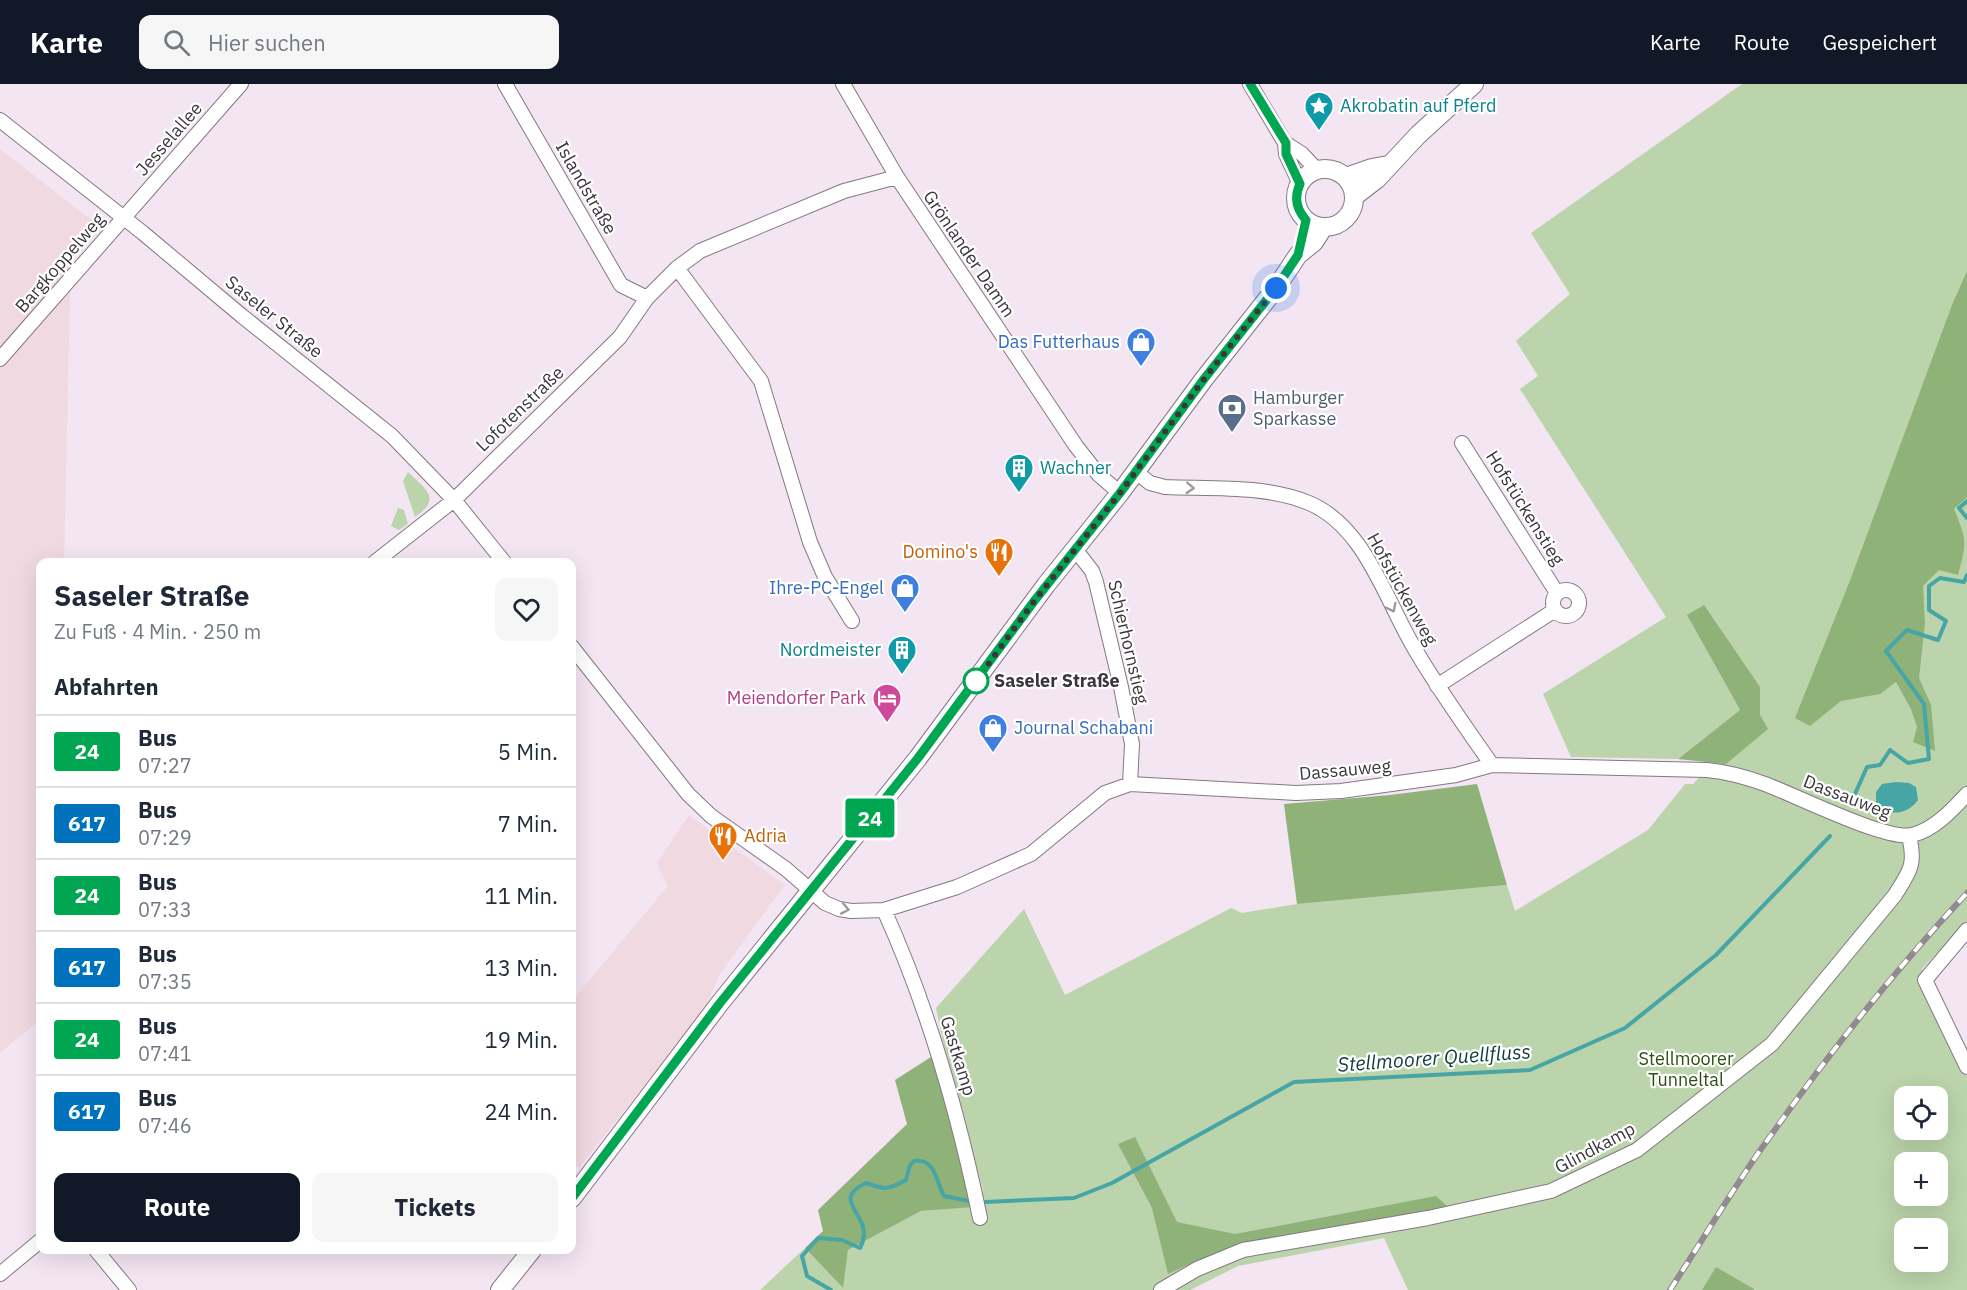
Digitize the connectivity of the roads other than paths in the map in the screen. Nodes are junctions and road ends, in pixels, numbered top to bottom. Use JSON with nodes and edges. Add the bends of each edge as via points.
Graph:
{"nodes":[{"id":1,"x":241,"y":84,"type":"edge"},
{"id":2,"x":505,"y":84,"type":"edge"},
{"id":3,"x":843,"y":84,"type":"edge"},
{"id":4,"x":1250,"y":84,"type":"edge"},
{"id":5,"x":1474,"y":84,"type":"edge"},
{"id":6,"x":0,"y":120,"type":"edge"},
{"id":7,"x":1286,"y":143,"type":"junction"},
{"id":8,"x":1388,"y":165,"type":"junction"},
{"id":9,"x":1317,"y":170,"type":"junction"},
{"id":10,"x":897,"y":177,"type":"junction"},
{"id":11,"x":1346,"y":177,"type":"junction"},
{"id":12,"x":1300,"y":184,"type":"junction"},
{"id":13,"x":1355,"y":196,"type":"junction"},
{"id":14,"x":124,"y":218,"type":"junction"},
{"id":15,"x":1314,"y":224,"type":"junction"},
{"id":16,"x":677,"y":268,"type":"junction"},
{"id":17,"x":647,"y":297,"type":"junction"},
{"id":18,"x":0,"y":359,"type":"edge"},
{"id":19,"x":1462,"y":442,"type":"dead end"},
{"id":20,"x":1136,"y":472,"type":"junction"},
{"id":21,"x":1120,"y":493,"type":"junction"},
{"id":22,"x":454,"y":500,"type":"junction"},
{"id":23,"x":1075,"y":549,"type":"junction"},
{"id":24,"x":380,"y":558,"type":"edge"},
{"id":25,"x":501,"y":558,"type":"edge"},
{"id":26,"x":1557,"y":593,"type":"junction"},
{"id":27,"x":1555,"y":610,"type":"junction"},
{"id":28,"x":852,"y":621,"type":"dead end"},
{"id":29,"x":576,"y":652,"type":"edge"},
{"id":30,"x":1437,"y":686,"type":"junction"},
{"id":31,"x":1492,"y":765,"type":"junction"},
{"id":32,"x":1131,"y":784,"type":"junction"},
{"id":33,"x":1967,"y":795,"type":"edge"},
{"id":34,"x":1909,"y":836,"type":"junction"},
{"id":35,"x":810,"y":891,"type":"junction"},
{"id":36,"x":884,"y":910,"type":"junction"},
{"id":37,"x":1967,"y":930,"type":"edge"},
{"id":38,"x":1967,"y":1067,"type":"edge"},
{"id":39,"x":576,"y":1188,"type":"edge"},
{"id":40,"x":980,"y":1218,"type":"dead end"},
{"id":41,"x":36,"y":1244,"type":"edge"},
{"id":42,"x":99,"y":1254,"type":"edge"},
{"id":43,"x":529,"y":1254,"type":"edge"},
{"id":44,"x":0,"y":1274,"type":"edge"},
{"id":45,"x":129,"y":1290,"type":"edge"},
{"id":46,"x":500,"y":1290,"type":"edge"},
{"id":47,"x":1161,"y":1290,"type":"edge"}],
"edges":[{"from":1,"to":14,"type":"street","name":"Jesselallee"},
{"from":2,"to":17,"type":"street","name":"Islandstraße","via":[[621,285]]},
{"from":3,"to":10,"type":"street","name":"Grönlander Damm"},
{"from":4,"to":7,"type":"street"},
{"from":5,"to":8,"type":"main road"},
{"from":6,"to":14,"type":"street","name":"Saseler Straße"},
{"from":7,"to":9,"type":"street"},
{"from":7,"to":12,"type":"street","via":[[1286,154]]},
{"from":8,"to":11,"type":"main road"},
{"from":8,"to":13,"type":"main road"},
{"from":9,"to":11,"type":"main road","via":[[1333,170]]},
{"from":9,"to":12,"type":"main road"},
{"from":10,"to":16,"type":"street","name":"Lofotenstraße","via":[[822,200],[700,251]]},
{"from":10,"to":21,"type":"street","name":"Grönlander Damm","via":[[1077,446],[1099,475]]},
{"from":11,"to":13,"type":"main road"},
{"from":12,"to":15,"type":"main road","via":[[1296,203]]},
{"from":13,"to":15,"type":"main road","via":[[1346,219],[1333,227]]},
{"from":14,"to":18,"type":"street","name":"Bargkoppelweg"},
{"from":14,"to":22,"type":"street","name":"Saseler Straße","via":[[393,436]]},
{"from":15,"to":20,"type":"main road","via":[[1314,242],[1298,255]]},
{"from":16,"to":17,"type":"street","name":"Lofotenstraße"},
{"from":16,"to":28,"type":"street","via":[[761,381],[810,542],[825,577]]},
{"from":17,"to":22,"type":"street","name":"Lofotenstraße","via":[[620,337]]},
{"from":19,"to":26,"type":"street","name":"Hofstückenstieg"},
{"from":20,"to":21,"type":"main road"},
{"from":20,"to":30,"type":"street","name":"Hofstückenweg","one_way":true,"via":[[1156,485],[1283,495],[1309,502],[1328,513],[1358,543]]},
{"from":21,"to":23,"type":"main road"},
{"from":22,"to":24,"type":"street","name":"Lofotenstraße"},
{"from":22,"to":25,"type":"street","name":"Saseler Straße"},
{"from":23,"to":32,"type":"street","name":"Schierhornstieg","via":[[1096,582],[1132,744]]},
{"from":23,"to":35,"type":"main road","via":[[918,758]]},
{"from":26,"to":27,"type":"street","name":"Hofstückenstieg","via":[[1553,601]]},
{"from":26,"to":27,"type":"street","name":"Hofstückenstieg","via":[[1573,592],[1579,605],[1568,616]]},
{"from":27,"to":30,"type":"street","name":"Hofstückenstieg"},
{"from":29,"to":35,"type":"street","via":[[688,794]]},
{"from":30,"to":31,"type":"street","name":"Hofstückenweg"},
{"from":31,"to":32,"type":"street","name":"Dassauweg","via":[[1456,775],[1341,791],[1296,793]]},
{"from":31,"to":34,"type":"street","name":"Dassauweg","via":[[1725,772],[1884,832]]},
{"from":32,"to":36,"type":"street","name":"Dassauweg","via":[[1104,793],[1031,854],[957,887]]},
{"from":33,"to":34,"type":"street","via":[[1934,825]]},
{"from":34,"to":47,"type":"street","name":"Glindkamp","via":[[1913,858],[1895,895],[1772,1044],[1637,1150],[1551,1191],[1428,1218],[1243,1250],[1197,1269]]},
{"from":35,"to":36,"type":"street","name":"Dassauweg","one_way":true,"via":[[839,909]]},
{"from":35,"to":39,"type":"main road"},
{"from":36,"to":40,"type":"street","name":"Gastkamp","via":[[924,1008],[966,1152]]},
{"from":37,"to":38,"type":"street","via":[[1925,980]]},
{"from":41,"to":44,"type":"street"},
{"from":42,"to":45,"type":"street"},
{"from":43,"to":46,"type":"main road"}]}
